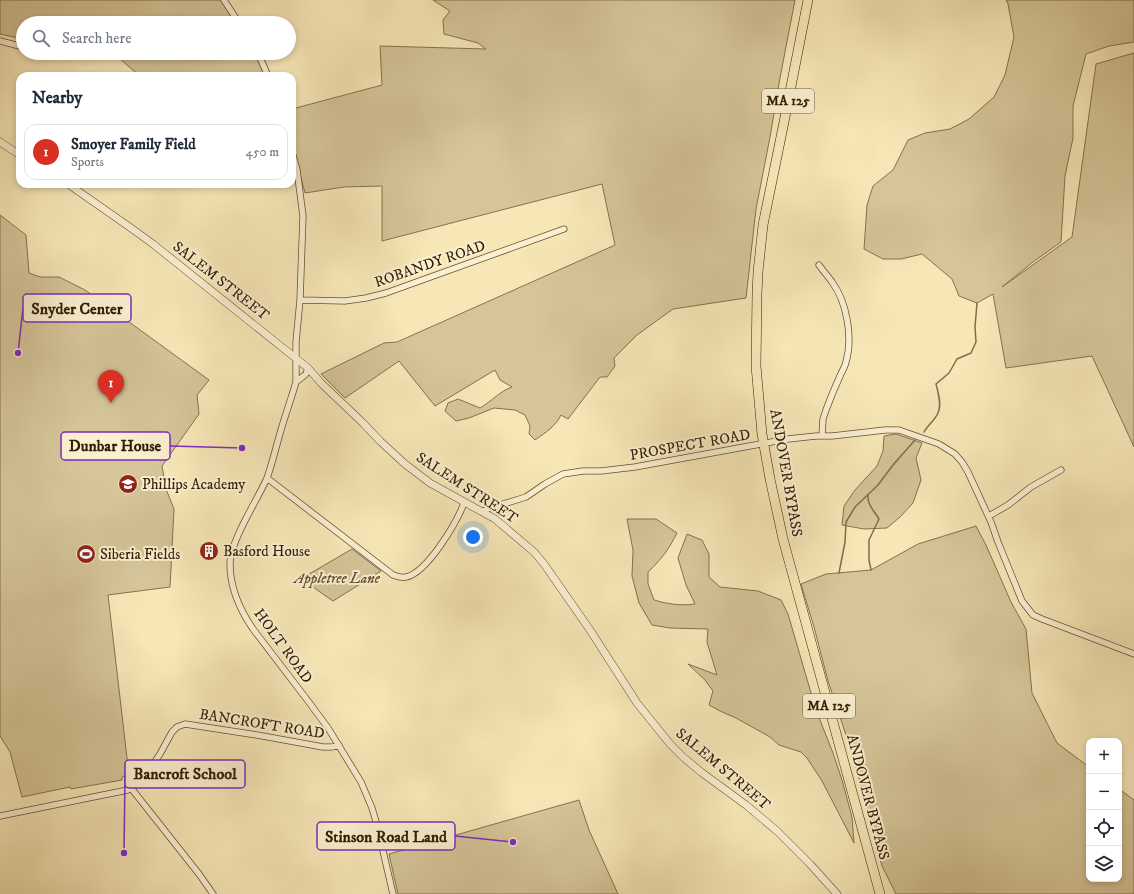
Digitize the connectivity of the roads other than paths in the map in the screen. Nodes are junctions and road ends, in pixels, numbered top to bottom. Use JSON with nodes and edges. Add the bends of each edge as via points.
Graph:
{"nodes":[{"id":1,"x":224,"y":0,"type":"edge"},
{"id":2,"x":808,"y":0,"type":"edge"},
{"id":3,"x":234,"y":16,"type":"edge"},
{"id":4,"x":0,"y":41,"type":"edge"},
{"id":5,"x":16,"y":45,"type":"edge"},
{"id":6,"x":261,"y":60,"type":"edge"},
{"id":7,"x":266,"y":72,"type":"edge"},
{"id":8,"x":0,"y":142,"type":"edge"},
{"id":9,"x":16,"y":152,"type":"edge"},
{"id":10,"x":296,"y":166,"type":"edge"},
{"id":11,"x":74,"y":188,"type":"edge"},
{"id":12,"x":564,"y":229,"type":"dead end"},
{"id":13,"x":819,"y":265,"type":"dead end"},
{"id":14,"x":300,"y":300,"type":"junction"},
{"id":15,"x":297,"y":359,"type":"junction"},
{"id":16,"x":308,"y":368,"type":"junction"},
{"id":17,"x":296,"y":382,"type":"junction"},
{"id":18,"x":822,"y":436,"type":"junction"},
{"id":19,"x":764,"y":444,"type":"junction"},
{"id":20,"x":1060,"y":470,"type":"dead end"},
{"id":21,"x":266,"y":478,"type":"junction"},
{"id":22,"x":464,"y":503,"type":"junction"},
{"id":23,"x":482,"y":512,"type":"junction"},
{"id":24,"x":989,"y":516,"type":"junction"},
{"id":25,"x":1134,"y":654,"type":"edge"},
{"id":26,"x":339,"y":745,"type":"junction"},
{"id":27,"x":131,"y":788,"type":"junction"},
{"id":28,"x":0,"y":816,"type":"edge"},
{"id":29,"x":214,"y":894,"type":"edge"},
{"id":30,"x":393,"y":894,"type":"edge"},
{"id":31,"x":837,"y":894,"type":"edge"},
{"id":32,"x":880,"y":894,"type":"edge"}],
"edges":[{"from":1,"to":3,"type":"street"},
{"from":2,"to":19,"type":"main road","name":"ANDOVER BYPASS","number":"MA 125","via":[[763,225],[758,272],[756,366]]},
{"from":4,"to":5,"type":"street"},
{"from":6,"to":7,"type":"street"},
{"from":8,"to":9,"type":"street"},
{"from":10,"to":14,"type":"street","name":"HOLT ROAD","via":[[303,216]]},
{"from":11,"to":15,"type":"street","name":"SALEM STREET","via":[[153,244]]},
{"from":12,"to":14,"type":"street","name":"ROBANDY ROAD","via":[[366,298],[345,301]]},
{"from":13,"to":18,"type":"street","via":[[841,299],[849,328],[847,361],[823,419]]},
{"from":14,"to":15,"type":"street","name":"HOLT ROAD"},
{"from":15,"to":16,"type":"street","name":"SALEM STREET"},
{"from":15,"to":17,"type":"street","name":"HOLT ROAD"},
{"from":16,"to":17,"type":"street","name":"HOLT ROAD","via":[[306,374]]},
{"from":16,"to":22,"type":"street","name":"SALEM STREET","via":[[405,464],[430,483]]},
{"from":17,"to":21,"type":"street","name":"HOLT ROAD"},
{"from":18,"to":19,"type":"street","name":"PROSPECT ROAD"},
{"from":18,"to":24,"type":"street","name":"PROSPECT ROAD","via":[[893,430],[939,444],[962,462]]},
{"from":19,"to":23,"type":"street","name":"PROSPECT ROAD","via":[[635,467],[563,474],[526,497]]},
{"from":19,"to":32,"type":"main road","name":"ANDOVER BYPASS","number":"MA 125","via":[[783,539]]},
{"from":20,"to":24,"type":"street"},
{"from":21,"to":22,"type":"street","via":[[393,574],[401,577],[419,570],[441,545]]},
{"from":21,"to":26,"type":"street","name":"HOLT ROAD","via":[[231,556],[234,592],[246,619]]},
{"from":22,"to":23,"type":"street","name":"SALEM STREET"},
{"from":23,"to":31,"type":"street","name":"SALEM STREET","via":[[522,541],[544,564],[636,703],[670,744],[701,772],[767,822]]},
{"from":24,"to":25,"type":"street","name":"PROSPECT ROAD","via":[[1019,595],[1033,614]]},
{"from":26,"to":27,"type":"street","name":"BANCROFT ROAD","via":[[323,747],[186,724],[176,727],[142,780]]},
{"from":26,"to":30,"type":"street","name":"HOLT ROAD","via":[[361,782],[372,808]]},
{"from":27,"to":28,"type":"street","name":"BANCROFT ROAD"},
{"from":27,"to":29,"type":"street"}]}
